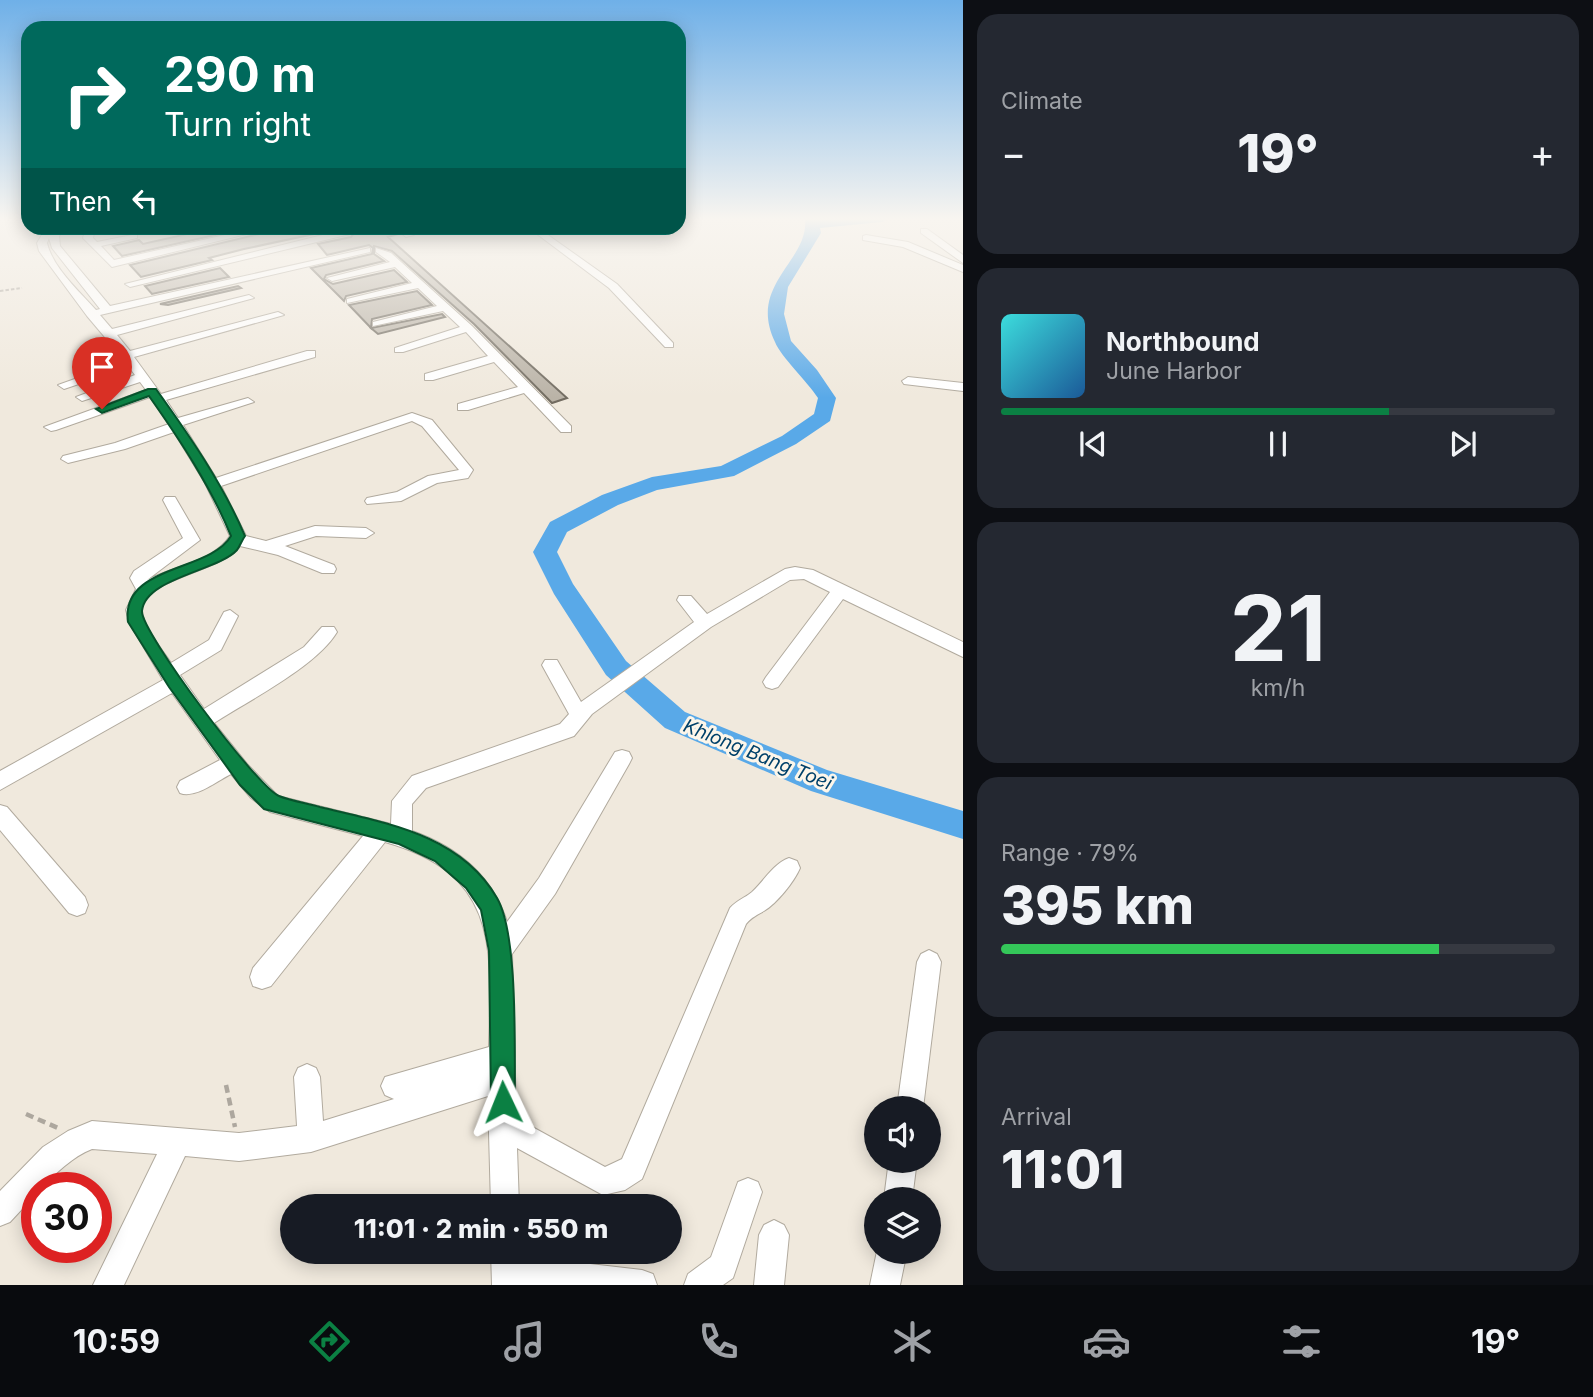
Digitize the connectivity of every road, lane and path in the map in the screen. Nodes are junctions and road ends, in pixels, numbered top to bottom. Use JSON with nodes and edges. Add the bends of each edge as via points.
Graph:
{"nodes":[{"id":1,"x":68,"y":278,"type":"edge"},
{"id":2,"x":76,"y":278,"type":"edge"},
{"id":3,"x":124,"y":278,"type":"edge"},
{"id":4,"x":167,"y":278,"type":"edge"},
{"id":5,"x":223,"y":278,"type":"edge"},
{"id":6,"x":413,"y":278,"type":"edge"},
{"id":7,"x":602,"y":278,"type":"edge"},
{"id":8,"x":420,"y":284,"type":"junction"},
{"id":9,"x":130,"y":285,"type":"junction"},
{"id":10,"x":22,"y":288,"type":"dead end"},
{"id":11,"x":0,"y":291,"type":"edge"},
{"id":12,"x":249,"y":298,"type":"dead end"},
{"id":13,"x":141,"y":300,"type":"junction"},
{"id":14,"x":351,"y":301,"type":"dead end"},
{"id":15,"x":444,"y":307,"type":"junction"},
{"id":16,"x":99,"y":312,"type":"junction"},
{"id":17,"x":278,"y":315,"type":"dead end"},
{"id":18,"x":377,"y":324,"type":"dead end"},
{"id":19,"x":468,"y":328,"type":"junction"},
{"id":20,"x":109,"y":333,"type":"junction"},
{"id":21,"x":669,"y":345,"type":"dead end"},
{"id":22,"x":399,"y":350,"type":"dead end"},
{"id":23,"x":311,"y":354,"type":"dead end"},
{"id":24,"x":497,"y":357,"type":"junction"},
{"id":25,"x":429,"y":377,"type":"dead end"},
{"id":26,"x":908,"y":381,"type":"dead end"},
{"id":27,"x":64,"y":385,"type":"dead end"},
{"id":28,"x":963,"y":387,"type":"edge"},
{"id":29,"x":527,"y":388,"type":"junction"},
{"id":30,"x":153,"y":394,"type":"junction"},
{"id":31,"x":82,"y":397,"type":"dead end"},
{"id":32,"x":248,"y":402,"type":"dead end"},
{"id":33,"x":204,"y":403,"type":"dead end"},
{"id":34,"x":463,"y":407,"type":"dead end"},
{"id":35,"x":51,"y":426,"type":"dead end"},
{"id":36,"x":566,"y":429,"type":"dead end"},
{"id":37,"x":68,"y":459,"type":"dead end"},
{"id":38,"x":211,"y":485,"type":"junction"},
{"id":39,"x":170,"y":500,"type":"dead end"},
{"id":40,"x":372,"y":501,"type":"dead end"},
{"id":41,"x":366,"y":533,"type":"dead end"},
{"id":42,"x":237,"y":540,"type":"junction"},
{"id":43,"x":270,"y":545,"type":"junction"},
{"id":44,"x":328,"y":569,"type":"dead end"},
{"id":45,"x":145,"y":590,"type":"junction"},
{"id":46,"x":840,"y":591,"type":"junction"},
{"id":47,"x":685,"y":600,"type":"dead end"},
{"id":48,"x":230,"y":616,"type":"dead end"},
{"id":49,"x":705,"y":623,"type":"junction"},
{"id":50,"x":328,"y":632,"type":"dead end"},
{"id":51,"x":963,"y":650,"type":"edge"},
{"id":52,"x":551,"y":665,"type":"dead end"},
{"id":53,"x":172,"y":678,"type":"junction"},
{"id":54,"x":287,"y":682,"type":"dead end"},
{"id":55,"x":772,"y":682,"type":"dead end"},
{"id":56,"x":579,"y":715,"type":"junction"},
{"id":57,"x":205,"y":723,"type":"junction"},
{"id":58,"x":622,"y":758,"type":"dead end"},
{"id":59,"x":234,"y":762,"type":"junction"},
{"id":60,"x":0,"y":780,"type":"edge"},
{"id":61,"x":187,"y":787,"type":"dead end"},
{"id":62,"x":0,"y":814,"type":"edge"},
{"id":63,"x":391,"y":834,"type":"junction"},
{"id":64,"x":789,"y":868,"type":"dead end"},
{"id":65,"x":77,"y":905,"type":"dead end"},
{"id":66,"x":500,"y":951,"type":"junction"},
{"id":67,"x":929,"y":962,"type":"dead end"},
{"id":68,"x":262,"y":977,"type":"dead end"},
{"id":69,"x":501,"y":1068,"type":"junction"},
{"id":70,"x":307,"y":1077,"type":"dead end"},
{"id":71,"x":226,"y":1085,"type":"dead end"},
{"id":72,"x":394,"y":1086,"type":"dead end"},
{"id":73,"x":912,"y":1096,"type":"edge"},
{"id":74,"x":26,"y":1114,"type":"dead end"},
{"id":75,"x":504,"y":1126,"type":"junction"},
{"id":76,"x":311,"y":1139,"type":"junction"},
{"id":77,"x":75,"y":1140,"type":"junction"},
{"id":78,"x":178,"y":1142,"type":"junction"},
{"id":79,"x":239,"y":1147,"type":"junction"},
{"id":80,"x":748,"y":1192,"type":"dead end"},
{"id":81,"x":505,"y":1194,"type":"edge"},
{"id":82,"x":0,"y":1212,"type":"edge"},
{"id":83,"x":774,"y":1235,"type":"dead end"},
{"id":84,"x":889,"y":1264,"type":"edge"},
{"id":85,"x":506,"y":1268,"type":"edge"},
{"id":86,"x":108,"y":1285,"type":"edge"},
{"id":87,"x":642,"y":1285,"type":"edge"},
{"id":88,"x":699,"y":1285,"type":"edge"},
{"id":89,"x":769,"y":1285,"type":"edge"},
{"id":90,"x":885,"y":1285,"type":"edge"}],
"edges":[{"from":1,"to":16,"type":"street"},
{"from":2,"to":16,"type":"street"},
{"from":3,"to":9,"type":"street"},
{"from":4,"to":9,"type":"street"},
{"from":5,"to":13,"type":"street"},
{"from":6,"to":8,"type":"street"},
{"from":7,"to":21,"type":"street"},
{"from":8,"to":14,"type":"street"},
{"from":8,"to":15,"type":"street"},
{"from":9,"to":13,"type":"street"},
{"from":10,"to":11,"type":"path"},
{"from":12,"to":20,"type":"street"},
{"from":13,"to":16,"type":"street"},
{"from":15,"to":18,"type":"street"},
{"from":15,"to":19,"type":"street"},
{"from":16,"to":20,"type":"street"},
{"from":17,"to":30,"type":"street"},
{"from":19,"to":22,"type":"street"},
{"from":19,"to":24,"type":"street"},
{"from":20,"to":30,"type":"street"},
{"from":23,"to":30,"type":"street"},
{"from":24,"to":25,"type":"street"},
{"from":24,"to":29,"type":"street"},
{"from":26,"to":28,"type":"street"},
{"from":27,"to":30,"type":"street"},
{"from":29,"to":34,"type":"street"},
{"from":29,"to":36,"type":"street"},
{"from":30,"to":31,"type":"street"},
{"from":30,"to":32,"type":"street"},
{"from":30,"to":33,"type":"street"},
{"from":30,"to":35,"type":"street"},
{"from":30,"to":37,"type":"street","via":[[120,446]]},
{"from":30,"to":38,"type":"street"},
{"from":38,"to":40,"type":"street","via":[[412,417],[428,423],[466,470],[463,475],[433,479],[401,496]]},
{"from":38,"to":42,"type":"street","via":[[228,511]]},
{"from":39,"to":45,"type":"street","via":[[192,540],[140,575]]},
{"from":41,"to":43,"type":"street","via":[[316,531]]},
{"from":42,"to":43,"type":"street"},
{"from":42,"to":45,"type":"street","via":[[223,553]]},
{"from":43,"to":44,"type":"street"},
{"from":45,"to":53,"type":"street","via":[[134,610],[136,622]]},
{"from":46,"to":49,"type":"street","via":[[807,574],[785,575]]},
{"from":46,"to":51,"type":"street"},
{"from":46,"to":55,"type":"street"},
{"from":47,"to":49,"type":"street"},
{"from":48,"to":53,"type":"street","via":[[215,645]]},
{"from":49,"to":56,"type":"street"},
{"from":50,"to":57,"type":"street","via":[[310,652]]},
{"from":52,"to":56,"type":"street"},
{"from":53,"to":57,"type":"street"},
{"from":53,"to":60,"type":"street"},
{"from":54,"to":57,"type":"street"},
{"from":56,"to":63,"type":"street","via":[[573,726],[561,733],[419,782],[402,801]]},
{"from":57,"to":59,"type":"street"},
{"from":58,"to":66,"type":"street","via":[[547,886]]},
{"from":59,"to":61,"type":"street"},
{"from":59,"to":63,"type":"street","via":[[271,803]]},
{"from":62,"to":65,"type":"street"},
{"from":63,"to":66,"type":"street","via":[[442,854],[473,881],[490,906]]},
{"from":63,"to":68,"type":"street"},
{"from":64,"to":75,"type":"street","via":[[758,902],[738,916],[632,1169],[615,1180],[603,1181]]},
{"from":66,"to":69,"type":"street"},
{"from":67,"to":73,"type":"street"},
{"from":69,"to":72,"type":"street"},
{"from":69,"to":75,"type":"street"},
{"from":69,"to":76,"type":"street"},
{"from":70,"to":76,"type":"street"},
{"from":71,"to":79,"type":"path"},
{"from":74,"to":77,"type":"path"},
{"from":75,"to":81,"type":"street"},
{"from":76,"to":79,"type":"street"},
{"from":77,"to":78,"type":"street","via":[[93,1135]]},
{"from":77,"to":82,"type":"street"},
{"from":78,"to":79,"type":"street"},
{"from":78,"to":86,"type":"street"},
{"from":80,"to":88,"type":"street","via":[[722,1267]]},
{"from":83,"to":89,"type":"street"},
{"from":84,"to":90,"type":"street"},
{"from":85,"to":87,"type":"street"}]}
